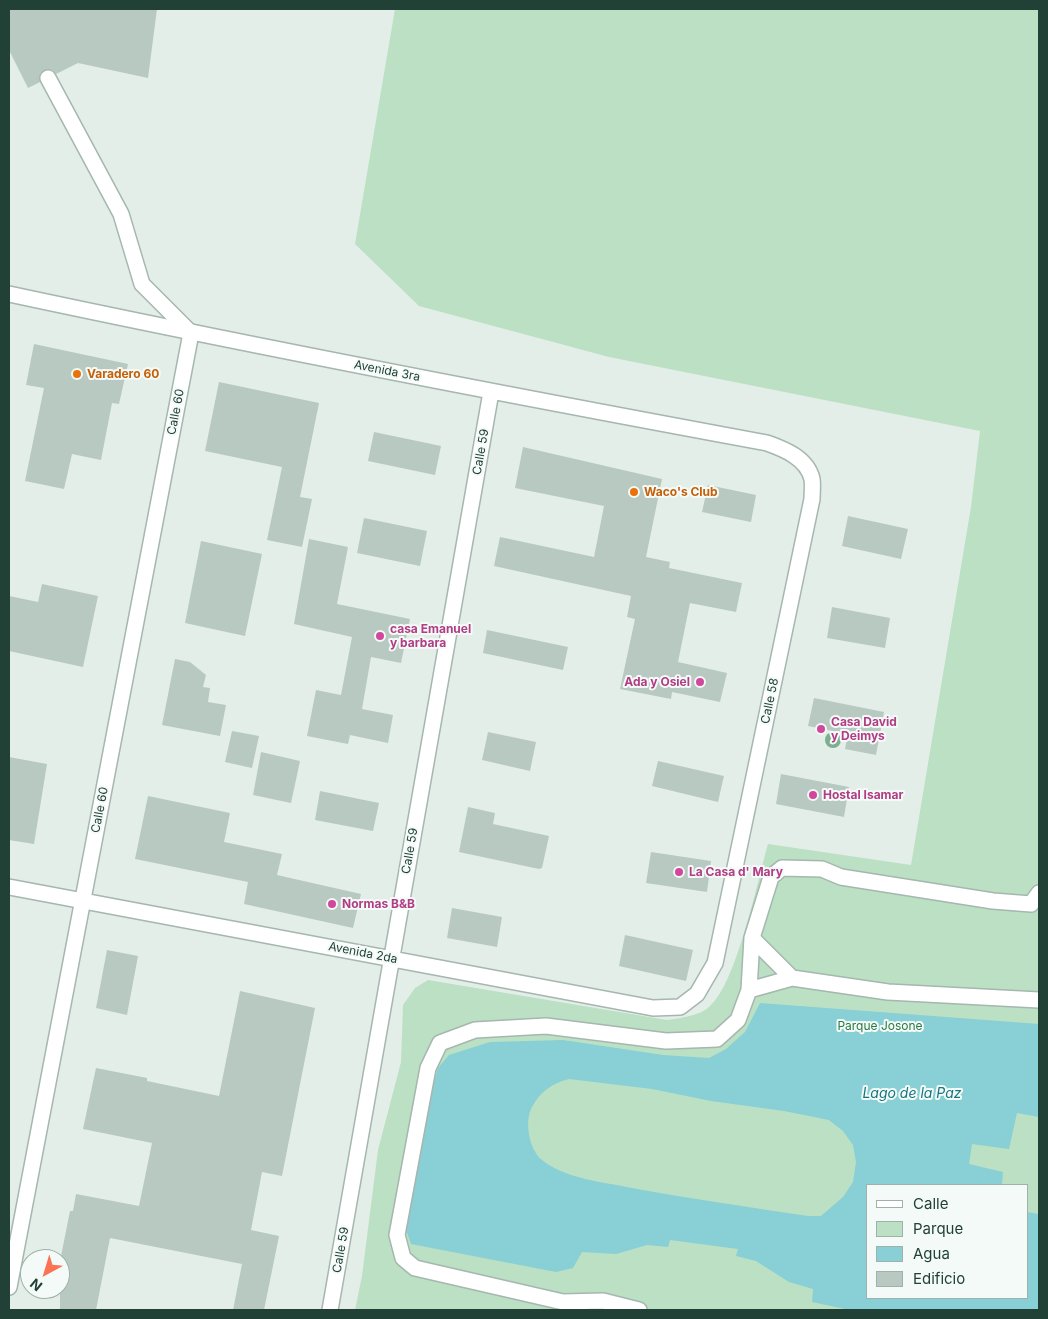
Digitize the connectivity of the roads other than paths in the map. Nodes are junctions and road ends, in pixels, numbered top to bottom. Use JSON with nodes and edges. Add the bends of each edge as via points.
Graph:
{"nodes":[{"id":1,"x":48,"y":78,"type":"dead end"},
{"id":2,"x":9,"y":294,"type":"edge"},
{"id":3,"x":191,"y":333,"type":"junction"},
{"id":4,"x":491,"y":392,"type":"junction"},
{"id":5,"x":767,"y":443,"type":"joint"},
{"id":6,"x":9,"y":887,"type":"edge"},
{"id":7,"x":1039,"y":893,"type":"edge"},
{"id":8,"x":82,"y":901,"type":"junction"},
{"id":9,"x":752,"y":938,"type":"junction"},
{"id":10,"x":392,"y":959,"type":"junction"},
{"id":11,"x":792,"y":978,"type":"junction"},
{"id":12,"x":706,"y":980,"type":"joint"},
{"id":13,"x":749,"y":990,"type":"junction"},
{"id":14,"x":1039,"y":1000,"type":"edge"},
{"id":15,"x":9,"y":1287,"type":"edge"},
{"id":16,"x":330,"y":1310,"type":"edge"},
{"id":17,"x":639,"y":1310,"type":"edge"}],
"edges":[{"from":1,"to":3,"type":"street","via":[[121,214],[142,284]]},
{"from":2,"to":3,"type":"street","name":"Avenida 3ra"},
{"from":3,"to":4,"type":"street","name":"Avenida 3ra"},
{"from":3,"to":8,"type":"street","name":"Calle 60"},
{"from":4,"to":5,"type":"street","name":"Avenida 3ra"},
{"from":4,"to":10,"type":"street","name":"Calle 59"},
{"from":5,"to":12,"type":"street","name":"Calle 58","via":[[785,449],[802,461],[812,478],[812,499],[716,963]]},
{"from":6,"to":8,"type":"street","name":"Avenida 2da"},
{"from":7,"to":9,"type":"street","via":[[1031,904],[993,901],[841,877],[822,870],[782,868],[771,878]]},
{"from":8,"to":10,"type":"street","name":"Avenida 2da"},
{"from":8,"to":15,"type":"street","name":"Calle 60"},
{"from":9,"to":11,"type":"street"},
{"from":9,"to":13,"type":"street"},
{"from":10,"to":12,"type":"street","name":"Avenida 2da","via":[[653,1008],[680,1008],[697,994]]},
{"from":10,"to":16,"type":"street","name":"Calle 59"},
{"from":11,"to":13,"type":"street"},
{"from":11,"to":14,"type":"street","via":[[888,992]]},
{"from":13,"to":17,"type":"street","via":[[738,1020],[717,1038],[666,1041],[546,1026],[475,1030],[440,1043],[428,1068],[397,1235],[403,1258],[415,1268],[563,1302],[603,1301]]}]}
